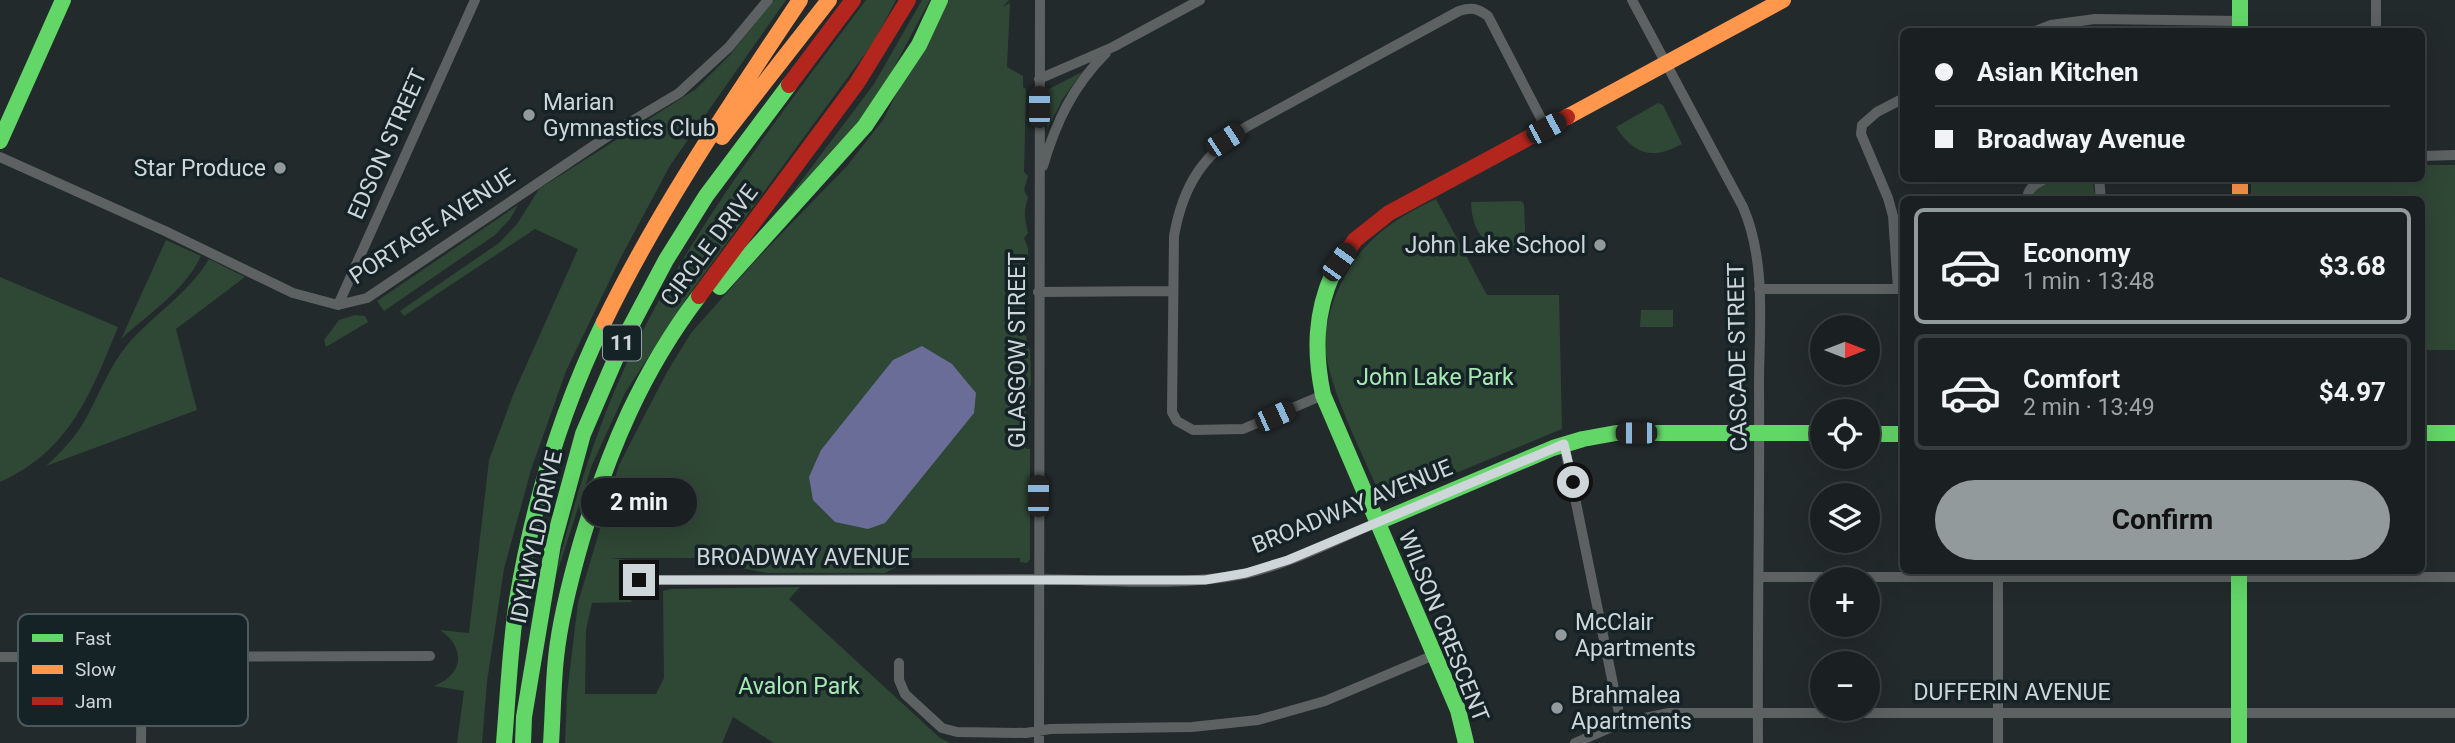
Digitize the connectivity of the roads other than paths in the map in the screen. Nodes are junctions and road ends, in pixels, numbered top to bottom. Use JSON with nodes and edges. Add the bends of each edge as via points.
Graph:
{"nodes":[{"id":1,"x":63,"y":0,"type":"edge"},
{"id":2,"x":475,"y":0,"type":"edge"},
{"id":3,"x":768,"y":0,"type":"edge"},
{"id":4,"x":800,"y":0,"type":"edge"},
{"id":5,"x":829,"y":0,"type":"edge"},
{"id":6,"x":853,"y":0,"type":"edge"},
{"id":7,"x":908,"y":0,"type":"edge"},
{"id":8,"x":940,"y":0,"type":"edge"},
{"id":9,"x":1040,"y":0,"type":"edge"},
{"id":10,"x":1200,"y":0,"type":"edge"},
{"id":11,"x":1632,"y":0,"type":"edge"},
{"id":12,"x":1781,"y":0,"type":"edge"},
{"id":13,"x":2240,"y":0,"type":"edge"},
{"id":14,"x":2376,"y":0,"type":"edge"},
{"id":15,"x":2239,"y":26,"type":"edge"},
{"id":16,"x":2044,"y":28,"type":"edge"},
{"id":17,"x":2376,"y":28,"type":"edge"},
{"id":18,"x":1113,"y":47,"type":"junction"},
{"id":19,"x":1665,"y":64,"type":"junction"},
{"id":20,"x":1039,"y":79,"type":"junction"},
{"id":21,"x":1900,"y":100,"type":"edge"},
{"id":22,"x":1546,"y":128,"type":"junction"},
{"id":23,"x":0,"y":141,"type":"edge"},
{"id":24,"x":2455,"y":155,"type":"edge"},
{"id":25,"x":2425,"y":156,"type":"edge"},
{"id":26,"x":0,"y":157,"type":"edge"},
{"id":27,"x":1039,"y":177,"type":"junction"},
{"id":28,"x":2040,"y":182,"type":"edge"},
{"id":29,"x":2027,"y":196,"type":"edge"},
{"id":30,"x":669,"y":204,"type":"junction"},
{"id":31,"x":1900,"y":280,"type":"edge"},
{"id":32,"x":1759,"y":289,"type":"junction"},
{"id":33,"x":1900,"y":289,"type":"edge"},
{"id":34,"x":1172,"y":291,"type":"junction"},
{"id":35,"x":1038,"y":292,"type":"junction"},
{"id":36,"x":338,"y":305,"type":"junction"},
{"id":37,"x":654,"y":369,"type":"junction"},
{"id":38,"x":1323,"y":395,"type":"junction"},
{"id":39,"x":1810,"y":433,"type":"edge"},
{"id":40,"x":2425,"y":433,"type":"edge"},
{"id":41,"x":2455,"y":433,"type":"edge"},
{"id":42,"x":1760,"y":434,"type":"junction"},
{"id":43,"x":1880,"y":434,"type":"edge"},
{"id":44,"x":1900,"y":434,"type":"edge"},
{"id":45,"x":1564,"y":444,"type":"junction"},
{"id":46,"x":1378,"y":522,"type":"junction"},
{"id":47,"x":1998,"y":574,"type":"edge"},
{"id":48,"x":2239,"y":574,"type":"edge"},
{"id":49,"x":2455,"y":577,"type":"edge"},
{"id":50,"x":1759,"y":578,"type":"junction"},
{"id":51,"x":1038,"y":579,"type":"junction"},
{"id":52,"x":639,"y":580,"type":"dead end"},
{"id":53,"x":1434,"y":655,"type":"junction"},
{"id":54,"x":430,"y":656,"type":"dead end"},
{"id":55,"x":0,"y":657,"type":"edge"},
{"id":56,"x":18,"y":657,"type":"edge"},
{"id":57,"x":248,"y":657,"type":"edge"},
{"id":58,"x":900,"y":663,"type":"dead end"},
{"id":59,"x":554,"y":698,"type":"junction"},
{"id":60,"x":1759,"y":713,"type":"junction"},
{"id":61,"x":1998,"y":713,"type":"junction"},
{"id":62,"x":2239,"y":713,"type":"junction"},
{"id":63,"x":2455,"y":713,"type":"edge"},
{"id":64,"x":1621,"y":723,"type":"junction"},
{"id":65,"x":1039,"y":738,"type":"edge"},
{"id":66,"x":503,"y":740,"type":"edge"},
{"id":67,"x":523,"y":743,"type":"edge"},
{"id":68,"x":551,"y":743,"type":"edge"},
{"id":69,"x":556,"y":743,"type":"edge"},
{"id":70,"x":1466,"y":743,"type":"edge"},
{"id":71,"x":1575,"y":743,"type":"edge"},
{"id":72,"x":1758,"y":743,"type":"edge"},
{"id":73,"x":1998,"y":743,"type":"edge"},
{"id":74,"x":2239,"y":743,"type":"edge"}],
"edges":[{"from":1,"to":23,"type":"main road"},
{"from":2,"to":36,"type":"street","name":"EDSON STREET"},
{"from":3,"to":36,"type":"street","name":"PORTAGE AVENUE","via":[[729,47],[679,93],[366,298]]},
{"from":4,"to":30,"type":"main road","name":"CIRCLE DRIVE","number":"11"},
{"from":5,"to":30,"type":"main road","number":"11"},
{"from":6,"to":67,"type":"main road","name":"IDYLWYLD DRIVE","number":"11","via":[[706,197],[624,339],[583,434],[553,544]]},
{"from":7,"to":37,"type":"main road","name":"CIRCLE DRIVE","number":"11","via":[[857,83],[677,325]]},
{"from":8,"to":37,"type":"main road","via":[[919,45],[865,126],[724,281]]},
{"from":9,"to":20,"type":"street","name":"GLASGOW STREET"},
{"from":10,"to":18,"type":"street"},
{"from":11,"to":19,"type":"street","name":"CASCADE STREET"},
{"from":12,"to":19,"type":"main road","name":"WILSON CRESCENT"},
{"from":13,"to":15,"type":"main road"},
{"from":14,"to":17,"type":"street"},
{"from":15,"to":16,"type":"street","via":[[2083,20]]},
{"from":18,"to":20,"type":"street"},
{"from":18,"to":27,"type":"street","via":[[1070,97],[1054,128]]},
{"from":19,"to":22,"type":"main road","name":"WILSON CRESCENT"},
{"from":19,"to":32,"type":"street","name":"CASCADE STREET","via":[[1743,207],[1752,229]]},
{"from":20,"to":27,"type":"street","name":"GLASGOW STREET"},
{"from":21,"to":31,"type":"street","via":[[1862,125],[1861,134],[1893,216]]},
{"from":22,"to":34,"type":"street","via":[[1488,16],[1471,7],[1459,11],[1225,140],[1205,160],[1178,213]]},
{"from":22,"to":38,"type":"main road","name":"WILSON CRESCENT","via":[[1389,213],[1353,243],[1339,262],[1320,312],[1316,341]]},
{"from":24,"to":25,"type":"street"},
{"from":26,"to":36,"type":"street","name":"PORTAGE AVENUE","via":[[293,293]]},
{"from":27,"to":35,"type":"street","name":"GLASGOW STREET"},
{"from":28,"to":29,"type":"street"},
{"from":30,"to":66,"type":"main road","name":"CIRCLE DRIVE","number":"11","via":[[626,277],[581,369],[552,446],[517,602]]},
{"from":32,"to":33,"type":"street"},
{"from":32,"to":42,"type":"street","name":"CASCADE STREET"},
{"from":34,"to":35,"type":"street"},
{"from":34,"to":38,"type":"street","via":[[1172,412],[1182,426],[1243,429]]},
{"from":35,"to":51,"type":"street","name":"GLASGOW STREET"},
{"from":37,"to":59,"type":"main road","name":"CIRCLE DRIVE","number":"11","via":[[631,405],[599,484],[570,580],[556,656]]},
{"from":38,"to":46,"type":"main road","name":"WILSON CRESCENT"},
{"from":39,"to":42,"type":"main road","name":"BROADWAY AVENUE"},
{"from":40,"to":41,"type":"main road"},
{"from":42,"to":45,"type":"main road","name":"BROADWAY AVENUE","via":[[1616,433]]},
{"from":42,"to":50,"type":"street","name":"CASCADE STREET"},
{"from":43,"to":44,"type":"main road"},
{"from":45,"to":46,"type":"main road","name":"BROADWAY AVENUE"},
{"from":45,"to":64,"type":"street"},
{"from":46,"to":51,"type":"street","name":"BROADWAY AVENUE","via":[[1288,560],[1205,580]]},
{"from":46,"to":53,"type":"main road","name":"WILSON CRESCENT"},
{"from":47,"to":48,"type":"street"},
{"from":47,"to":50,"type":"street"},
{"from":47,"to":61,"type":"street"},
{"from":48,"to":49,"type":"street"},
{"from":48,"to":62,"type":"main road"},
{"from":50,"to":60,"type":"street","name":"CASCADE STREET"},
{"from":51,"to":52,"type":"street","name":"BROADWAY AVENUE"},
{"from":51,"to":65,"type":"street","name":"GLASGOW STREET"},
{"from":53,"to":65,"type":"street","via":[[1325,701],[1258,720],[1192,727],[1050,729]]},
{"from":53,"to":70,"type":"main road","name":"WILSON CRESCENT","via":[[1458,710]]},
{"from":54,"to":57,"type":"street"},
{"from":55,"to":56,"type":"street"},
{"from":58,"to":65,"type":"street","via":[[899,680],[905,694],[942,728]]},
{"from":59,"to":68,"type":"main road","name":"CIRCLE DRIVE","number":"11"},
{"from":59,"to":69,"type":"main road"},
{"from":60,"to":61,"type":"street","name":"DUFFERIN AVENUE"},
{"from":60,"to":64,"type":"street","name":"DUFFERIN AVENUE","via":[[1669,713]]},
{"from":60,"to":72,"type":"street","name":"CASCADE STREET"},
{"from":61,"to":62,"type":"street","name":"DUFFERIN AVENUE"},
{"from":61,"to":73,"type":"street"},
{"from":62,"to":63,"type":"street","name":"DUFFERIN AVENUE"},
{"from":62,"to":74,"type":"main road"},
{"from":64,"to":71,"type":"street","name":"DUFFERIN AVENUE"}]}
